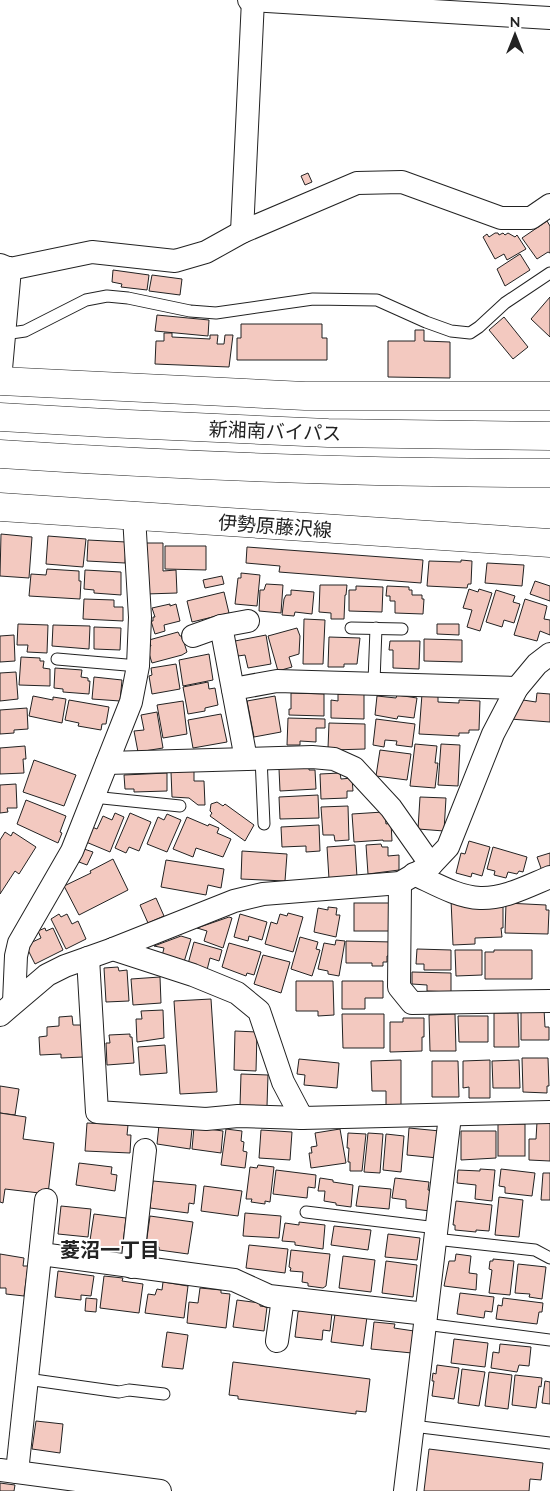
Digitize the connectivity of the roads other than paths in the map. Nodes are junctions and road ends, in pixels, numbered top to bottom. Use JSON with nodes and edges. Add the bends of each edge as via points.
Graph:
{"nodes":[{"id":1,"x":249,"y":0,"type":"edge"},
{"id":2,"x":253,"y":0,"type":"edge"},
{"id":3,"x":550,"y":18,"type":"edge"},
{"id":4,"x":550,"y":206,"type":"edge"},
{"id":5,"x":242,"y":232,"type":"junction"},
{"id":6,"x":5,"y":267,"type":"edge"},
{"id":7,"x":550,"y":273,"type":"edge"},
{"id":8,"x":2,"y":334,"type":"edge"},
{"id":9,"x":0,"y":381,"type":"edge"},
{"id":10,"x":550,"y":396,"type":"edge"},
{"id":11,"x":0,"y":417,"type":"edge"},
{"id":12,"x":550,"y":436,"type":"edge"},
{"id":13,"x":0,"y":454,"type":"edge"},
{"id":14,"x":550,"y":473,"type":"edge"},
{"id":15,"x":0,"y":507,"type":"edge"},
{"id":16,"x":134,"y":516,"type":"junction"},
{"id":17,"x":550,"y":543,"type":"edge"},
{"id":18,"x":248,"y":621,"type":"dead end"},
{"id":19,"x":221,"y":626,"type":"junction"},
{"id":20,"x":351,"y":628,"type":"dead end"},
{"id":21,"x":376,"y":628,"type":"junction"},
{"id":22,"x":402,"y":629,"type":"dead end"},
{"id":23,"x":193,"y":636,"type":"dead end"},
{"id":24,"x":550,"y":654,"type":"edge"},
{"id":25,"x":56,"y":659,"type":"dead end"},
{"id":26,"x":138,"y":666,"type":"junction"},
{"id":27,"x":374,"y":682,"type":"junction"},
{"id":28,"x":518,"y":688,"type":"junction"},
{"id":29,"x":232,"y":689,"type":"junction"},
{"id":30,"x":253,"y":758,"type":"junction"},
{"id":31,"x":107,"y":764,"type":"junction"},
{"id":32,"x":93,"y":797,"type":"junction"},
{"id":33,"x":180,"y":806,"type":"dead end"},
{"id":34,"x":264,"y":824,"type":"dead end"},
{"id":35,"x":415,"y":874,"type":"junction"},
{"id":36,"x":550,"y":877,"type":"edge"},
{"id":37,"x":113,"y":949,"type":"junction"},
{"id":38,"x":88,"y":958,"type":"junction"},
{"id":39,"x":550,"y":1001,"type":"edge"},
{"id":40,"x":7,"y":1008,"type":"edge"},
{"id":41,"x":550,"y":1112,"type":"edge"},
{"id":42,"x":450,"y":1116,"type":"junction"},
{"id":43,"x":302,"y":1118,"type":"junction"},
{"id":44,"x":145,"y":1150,"type":"dead end"},
{"id":45,"x":46,"y":1200,"type":"dead end"},
{"id":46,"x":306,"y":1212,"type":"dead end"},
{"id":47,"x":436,"y":1234,"type":"junction"},
{"id":48,"x":41,"y":1254,"type":"junction"},
{"id":49,"x":550,"y":1258,"type":"edge"},
{"id":50,"x":132,"y":1267,"type":"junction"},
{"id":51,"x":283,"y":1298,"type":"junction"},
{"id":52,"x":426,"y":1319,"type":"junction"},
{"id":53,"x":550,"y":1340,"type":"edge"},
{"id":54,"x":277,"y":1341,"type":"dead end"},
{"id":55,"x":27,"y":1379,"type":"junction"},
{"id":56,"x":164,"y":1394,"type":"dead end"},
{"id":57,"x":413,"y":1426,"type":"junction"},
{"id":58,"x":550,"y":1443,"type":"edge"},
{"id":59,"x":18,"y":1477,"type":"edge"},
{"id":60,"x":160,"y":1491,"type":"edge"},
{"id":61,"x":405,"y":1491,"type":"edge"}],
"edges":[{"from":1,"to":2,"type":"street"},
{"from":2,"to":3,"type":"street"},
{"from":2,"to":5,"type":"street"},
{"from":4,"to":5,"type":"street","via":[[531,218],[501,218],[402,182],[357,183]]},
{"from":5,"to":6,"type":"street","via":[[206,252],[174,262],[92,252]]},
{"from":6,"to":8,"type":"street"},
{"from":7,"to":8,"type":"lane","via":[[505,303],[470,333],[451,331],[377,300],[313,299],[216,313],[107,296],[86,300],[25,331]]},
{"from":8,"to":9,"type":"street"},
{"from":9,"to":10,"type":"main road","via":[[305,396]]},
{"from":11,"to":12,"type":"main road","name":"新湘南バイパス","via":[[328,433]]},
{"from":13,"to":14,"type":"main road","name":"新湘南バイパス","via":[[326,470]]},
{"from":15,"to":16,"type":"main road","name":"伊勢原藤沢線"},
{"from":16,"to":17,"type":"main road","name":"伊勢原藤沢線"},
{"from":16,"to":26,"type":"street","via":[[140,617]]},
{"from":18,"to":19,"type":"street"},
{"from":19,"to":23,"type":"street"},
{"from":19,"to":29,"type":"street"},
{"from":20,"to":21,"type":"lane"},
{"from":21,"to":22,"type":"lane"},
{"from":21,"to":27,"type":"lane"},
{"from":24,"to":28,"type":"street","via":[[537,664]]},
{"from":25,"to":26,"type":"lane"},
{"from":26,"to":31,"type":"street","via":[[131,702]]},
{"from":27,"to":28,"type":"street"},
{"from":27,"to":29,"type":"street","via":[[278,681]]},
{"from":28,"to":35,"type":"street","via":[[493,734],[448,846]]},
{"from":29,"to":30,"type":"street"},
{"from":30,"to":31,"type":"street"},
{"from":30,"to":34,"type":"lane"},
{"from":30,"to":35,"type":"street","via":[[312,756],[334,759],[354,768],[391,808]]},
{"from":31,"to":32,"type":"street"},
{"from":32,"to":33,"type":"lane"},
{"from":32,"to":40,"type":"street","via":[[72,852],[19,943]]},
{"from":35,"to":36,"type":"street","via":[[461,894],[480,898],[506,894]]},
{"from":35,"to":37,"type":"street","via":[[234,900]]},
{"from":35,"to":39,"type":"street","via":[[400,987],[412,1003]]},
{"from":37,"to":38,"type":"street"},
{"from":37,"to":43,"type":"street","via":[[237,993],[259,1011],[283,1082]]},
{"from":38,"to":40,"type":"street","via":[[47,975]]},
{"from":38,"to":43,"type":"street","via":[[97,1112],[206,1120],[238,1116]]},
{"from":41,"to":42,"type":"street"},
{"from":42,"to":43,"type":"street"},
{"from":42,"to":47,"type":"street"},
{"from":44,"to":50,"type":"street"},
{"from":45,"to":48,"type":"street"},
{"from":46,"to":47,"type":"lane"},
{"from":47,"to":49,"type":"lane","via":[[535,1250]]},
{"from":47,"to":52,"type":"street"},
{"from":48,"to":50,"type":"street"},
{"from":48,"to":55,"type":"street"},
{"from":50,"to":51,"type":"street","via":[[234,1280],[269,1296]]},
{"from":51,"to":52,"type":"street"},
{"from":51,"to":54,"type":"street"},
{"from":52,"to":53,"type":"lane"},
{"from":52,"to":57,"type":"street"},
{"from":55,"to":56,"type":"lane","via":[[119,1392]]},
{"from":55,"to":59,"type":"street"},
{"from":57,"to":58,"type":"lane"},
{"from":57,"to":61,"type":"street"},
{"from":59,"to":60,"type":"street"}]}
